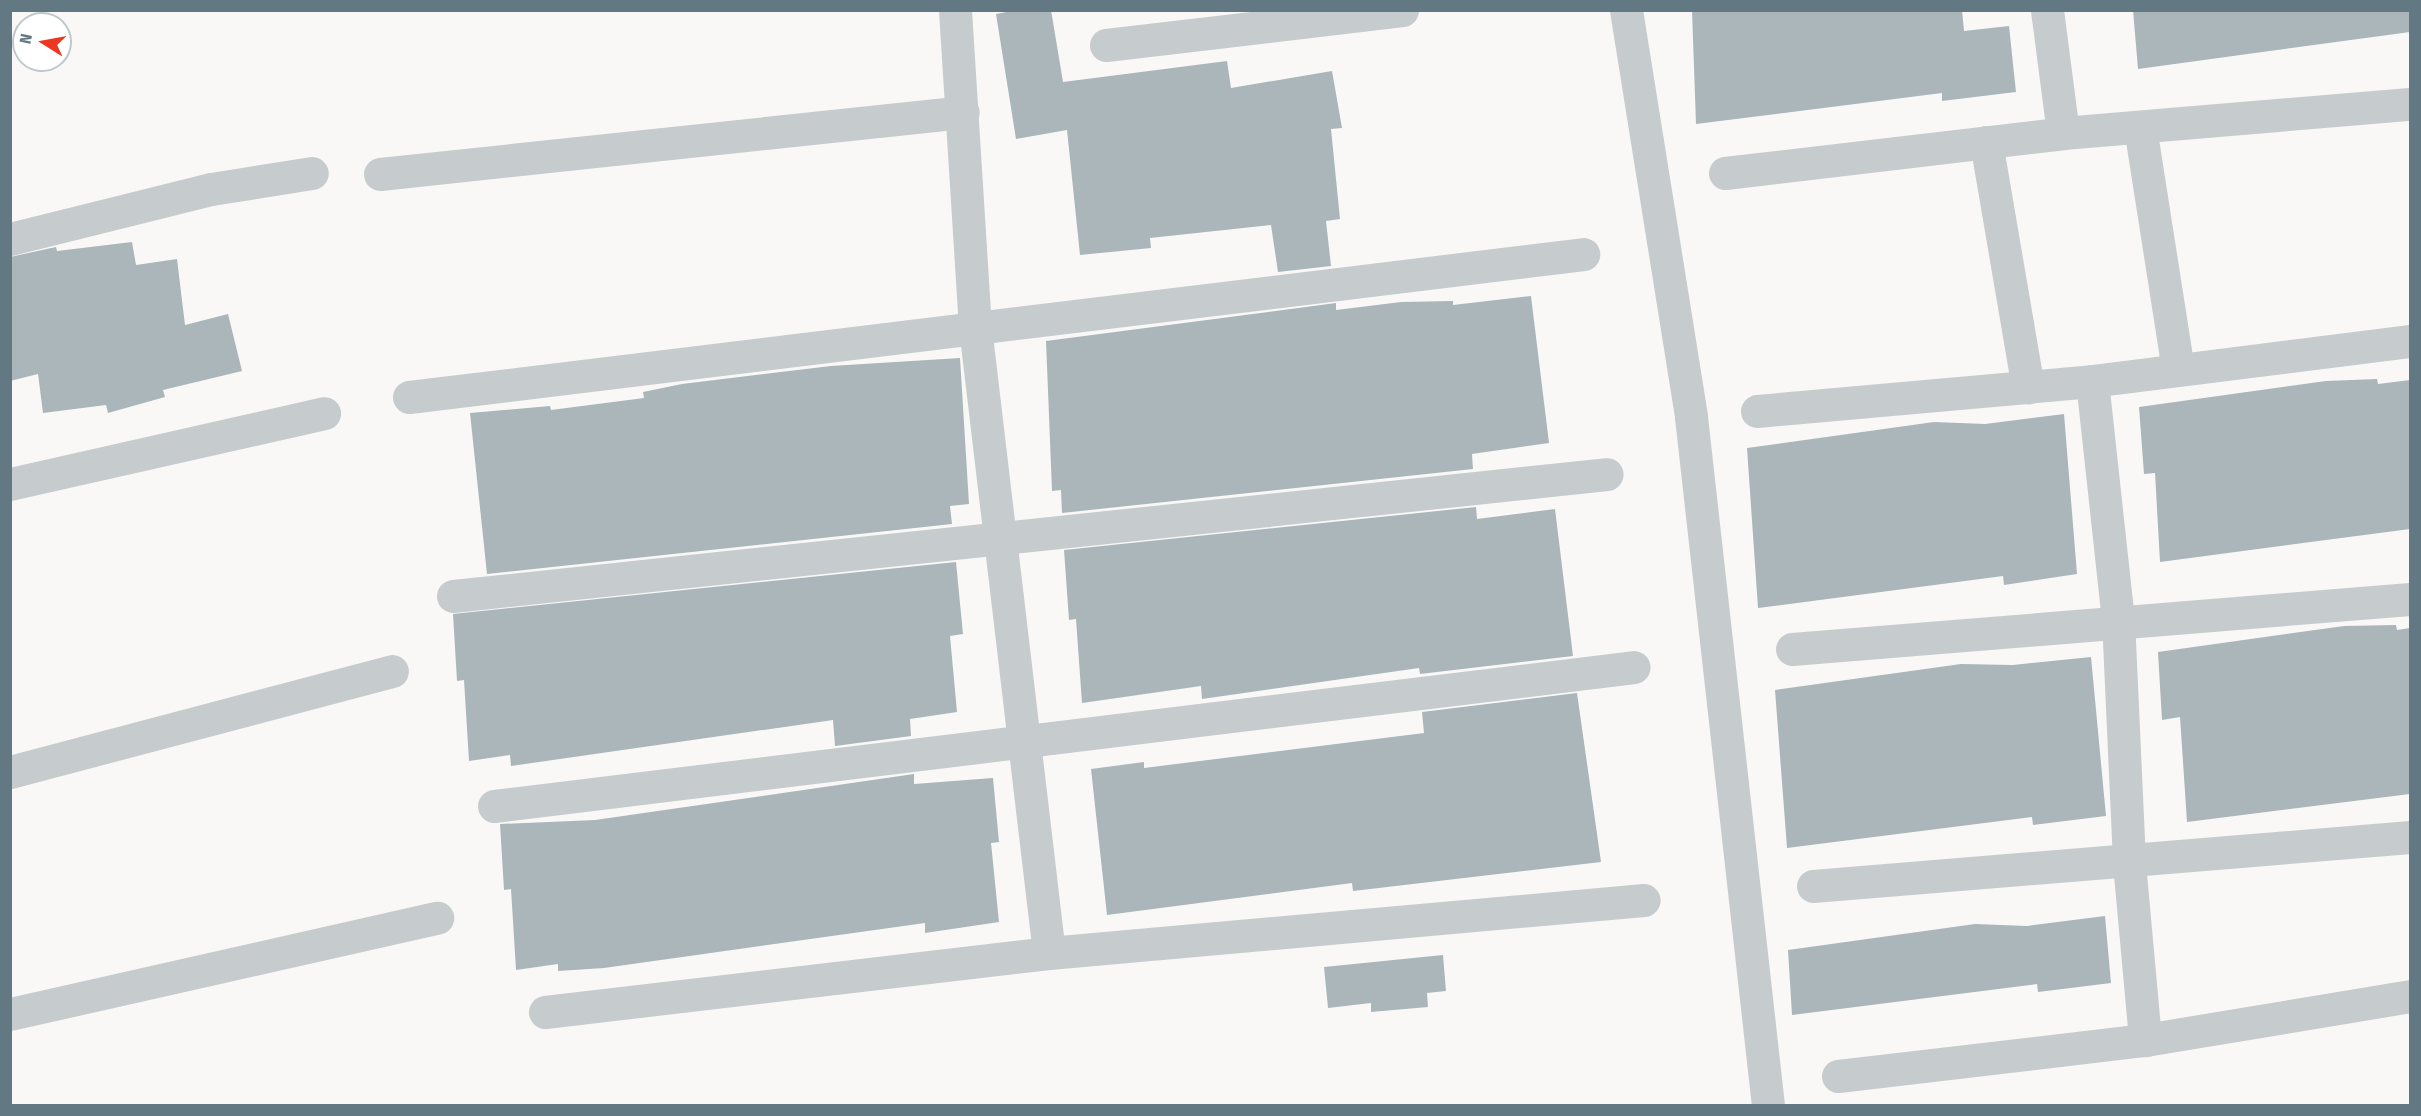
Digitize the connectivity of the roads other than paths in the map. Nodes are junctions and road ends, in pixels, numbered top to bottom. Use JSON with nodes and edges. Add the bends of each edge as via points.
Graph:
{"nodes":[{"id":1,"x":955,"y":10,"type":"edge"},
{"id":2,"x":1402,"y":10,"type":"edge"},
{"id":3,"x":1626,"y":10,"type":"edge"},
{"id":4,"x":2047,"y":10,"type":"edge"},
{"id":5,"x":1200,"y":21,"type":"edge"},
{"id":6,"x":1106,"y":45,"type":"dead end"},
{"id":7,"x":2410,"y":104,"type":"edge"},
{"id":8,"x":963,"y":112,"type":"junction"},
{"id":9,"x":2140,"y":127,"type":"junction"},
{"id":10,"x":2063,"y":133,"type":"junction"},
{"id":11,"x":1986,"y":142,"type":"junction"},
{"id":12,"x":312,"y":173,"type":"dead end"},
{"id":13,"x":1725,"y":173,"type":"dead end"},
{"id":14,"x":380,"y":174,"type":"dead end"},
{"id":15,"x":10,"y":238,"type":"edge"},
{"id":16,"x":1583,"y":254,"type":"dead end"},
{"id":17,"x":975,"y":327,"type":"junction"},
{"id":18,"x":2410,"y":342,"type":"edge"},
{"id":19,"x":2178,"y":369,"type":"junction"},
{"id":20,"x":2092,"y":381,"type":"junction"},
{"id":21,"x":2028,"y":387,"type":"junction"},
{"id":22,"x":409,"y":397,"type":"dead end"},
{"id":23,"x":1757,"y":411,"type":"dead end"},
{"id":24,"x":324,"y":413,"type":"dead end"},
{"id":25,"x":1606,"y":474,"type":"dead end"},
{"id":26,"x":10,"y":484,"type":"edge"},
{"id":27,"x":1000,"y":535,"type":"junction"},
{"id":28,"x":453,"y":596,"type":"dead end"},
{"id":29,"x":2410,"y":599,"type":"edge"},
{"id":30,"x":2118,"y":620,"type":"junction"},
{"id":31,"x":1792,"y":649,"type":"dead end"},
{"id":32,"x":1634,"y":667,"type":"dead end"},
{"id":33,"x":392,"y":671,"type":"dead end"},
{"id":34,"x":1023,"y":741,"type":"junction"},
{"id":35,"x":10,"y":772,"type":"edge"},
{"id":36,"x":494,"y":806,"type":"dead end"},
{"id":37,"x":2410,"y":837,"type":"edge"},
{"id":38,"x":2129,"y":863,"type":"junction"},
{"id":39,"x":1813,"y":886,"type":"dead end"},
{"id":40,"x":1644,"y":900,"type":"dead end"},
{"id":41,"x":437,"y":918,"type":"dead end"},
{"id":42,"x":1049,"y":953,"type":"junction"},
{"id":43,"x":2410,"y":996,"type":"edge"},
{"id":44,"x":545,"y":1012,"type":"dead end"},
{"id":45,"x":10,"y":1014,"type":"edge"},
{"id":46,"x":2145,"y":1040,"type":"junction"},
{"id":47,"x":1838,"y":1076,"type":"dead end"},
{"id":48,"x":1768,"y":1106,"type":"edge"}],
"edges":[{"from":1,"to":8,"type":"street"},
{"from":2,"to":5,"type":"street"},
{"from":3,"to":48,"type":"street","via":[[1691,417]]},
{"from":4,"to":10,"type":"street"},
{"from":5,"to":6,"type":"street"},
{"from":7,"to":9,"type":"street"},
{"from":8,"to":14,"type":"street"},
{"from":8,"to":17,"type":"street"},
{"from":9,"to":10,"type":"street"},
{"from":9,"to":19,"type":"street"},
{"from":10,"to":11,"type":"street"},
{"from":11,"to":13,"type":"street"},
{"from":11,"to":21,"type":"street"},
{"from":12,"to":15,"type":"street","via":[[211,189]]},
{"from":16,"to":17,"type":"street"},
{"from":17,"to":22,"type":"street"},
{"from":17,"to":27,"type":"street"},
{"from":18,"to":19,"type":"street"},
{"from":19,"to":20,"type":"street"},
{"from":20,"to":21,"type":"street"},
{"from":20,"to":30,"type":"street"},
{"from":21,"to":23,"type":"street"},
{"from":24,"to":26,"type":"street"},
{"from":25,"to":27,"type":"street"},
{"from":27,"to":28,"type":"street"},
{"from":27,"to":34,"type":"street"},
{"from":29,"to":30,"type":"street"},
{"from":30,"to":31,"type":"street"},
{"from":30,"to":38,"type":"street"},
{"from":32,"to":34,"type":"street"},
{"from":33,"to":35,"type":"street"},
{"from":34,"to":36,"type":"street"},
{"from":34,"to":42,"type":"street"},
{"from":37,"to":38,"type":"street"},
{"from":38,"to":39,"type":"street"},
{"from":38,"to":46,"type":"street"},
{"from":40,"to":42,"type":"street"},
{"from":41,"to":45,"type":"street"},
{"from":42,"to":44,"type":"street"},
{"from":43,"to":46,"type":"street"},
{"from":46,"to":47,"type":"street"}]}
